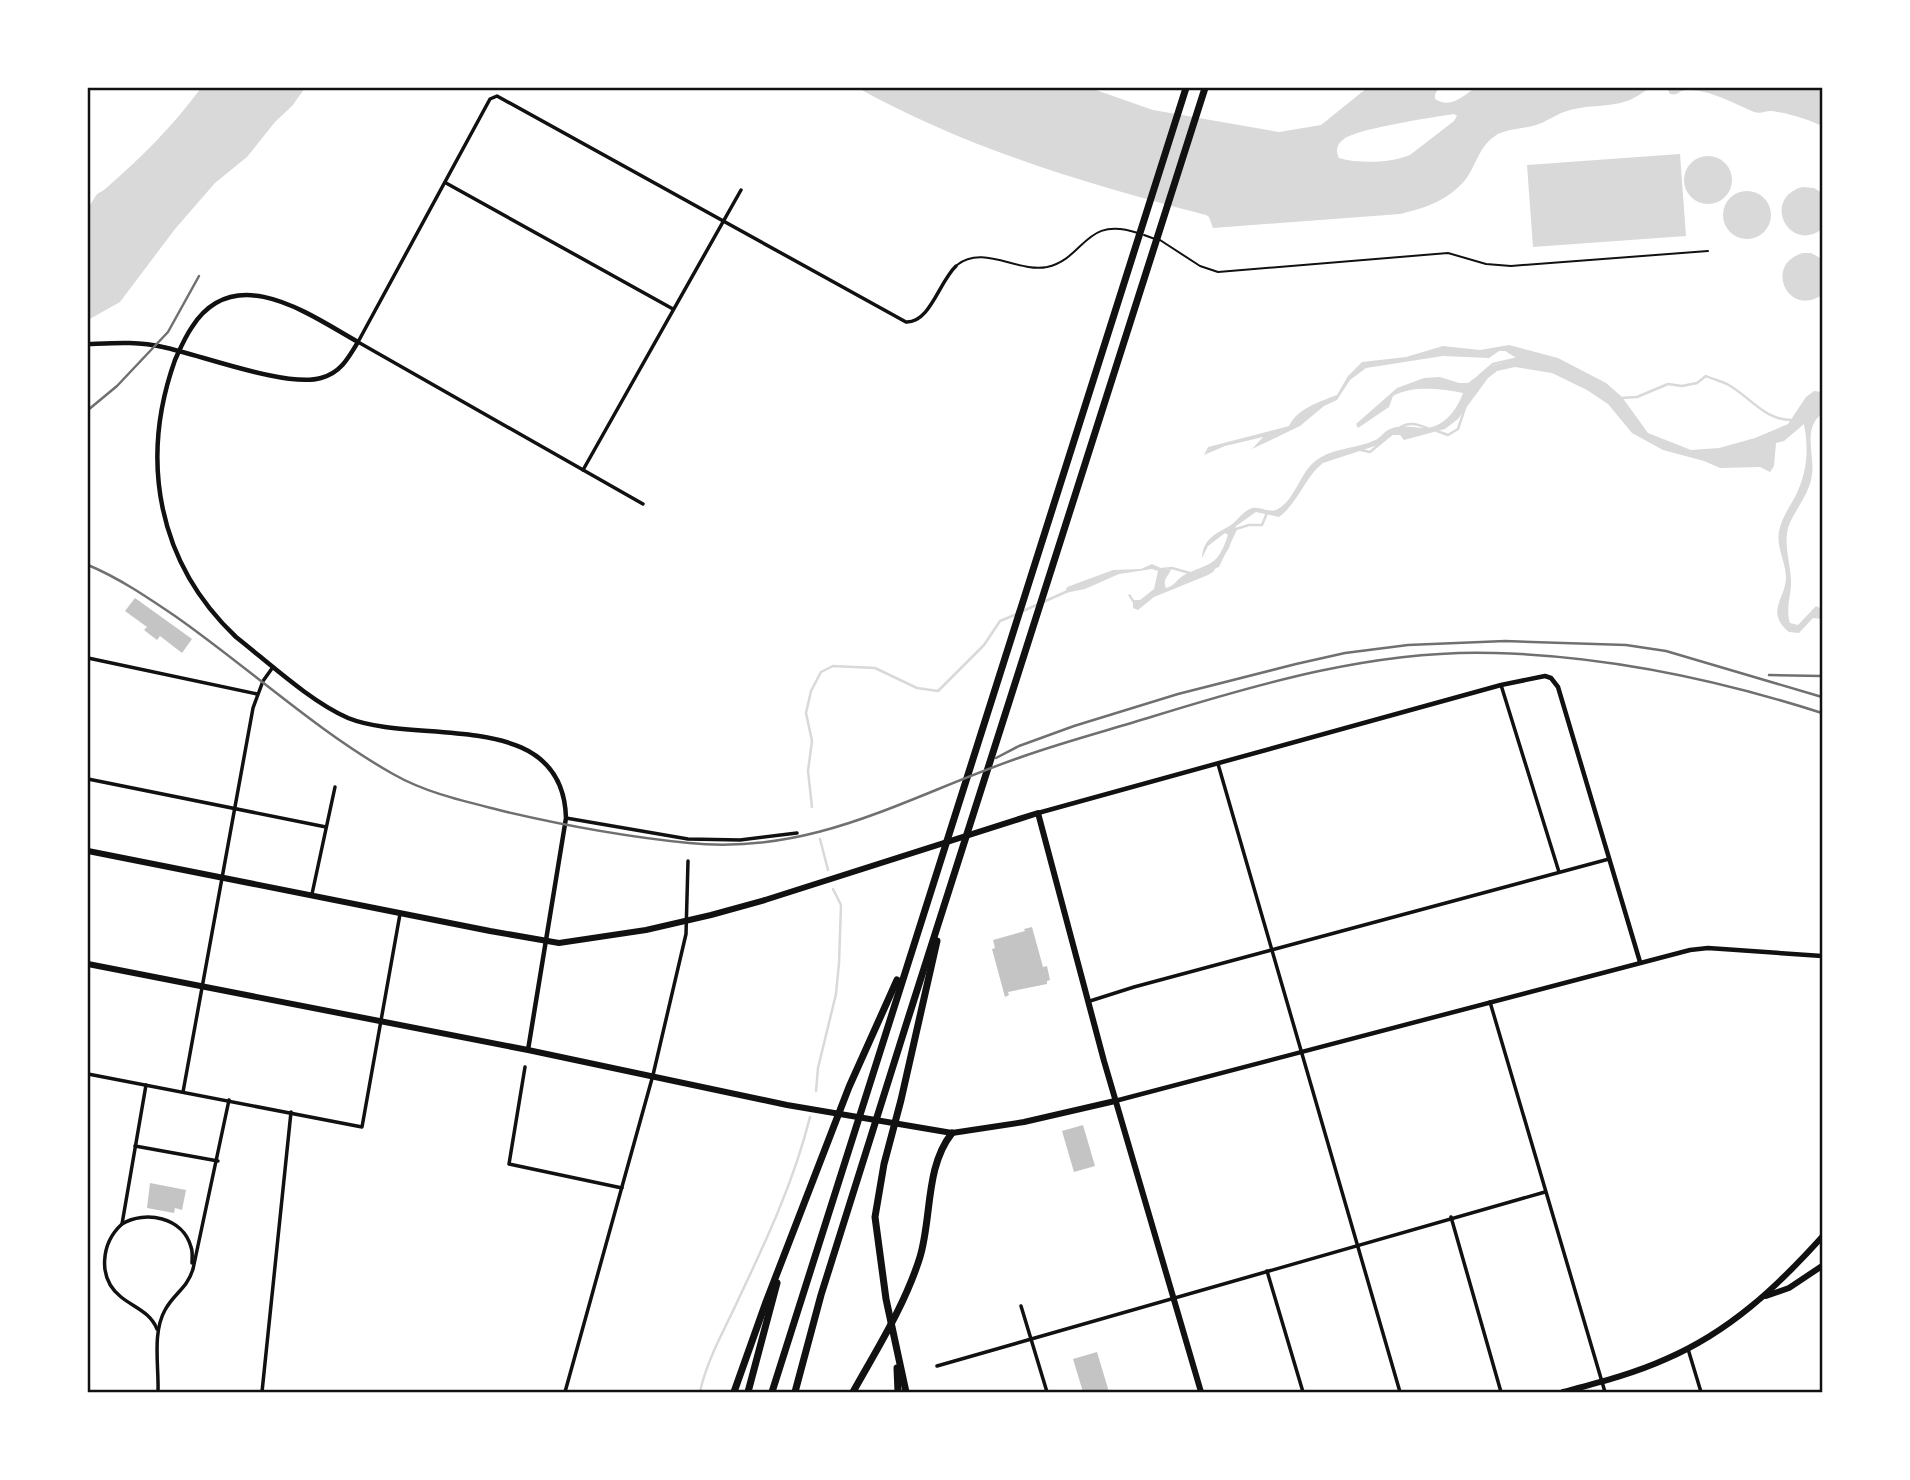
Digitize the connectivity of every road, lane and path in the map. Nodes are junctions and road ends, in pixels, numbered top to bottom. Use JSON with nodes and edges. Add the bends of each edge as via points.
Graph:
{"nodes":[{"id":1,"x":1185,"y":88,"type":"edge"},
{"id":2,"x":1205,"y":88,"type":"edge"},
{"id":3,"x":446,"y":183,"type":"junction"},
{"id":4,"x":741,"y":190,"type":"dead end"},
{"id":5,"x":723,"y":221,"type":"junction"},
{"id":6,"x":1708,"y":251,"type":"dead end"},
{"id":7,"x":956,"y":266,"type":"joint"},
{"id":8,"x":673,"y":309,"type":"junction"},
{"id":9,"x":358,"y":342,"type":"junction"},
{"id":10,"x":88,"y":344,"type":"edge"},
{"id":11,"x":583,"y":470,"type":"junction"},
{"id":12,"x":643,"y":504,"type":"dead end"},
{"id":13,"x":88,"y":658,"type":"edge"},
{"id":14,"x":273,"y":667,"type":"junction"},
{"id":15,"x":1502,"y":685,"type":"junction"},
{"id":16,"x":257,"y":695,"type":"junction"},
{"id":17,"x":1218,"y":764,"type":"junction"},
{"id":18,"x":88,"y":779,"type":"edge"},
{"id":19,"x":335,"y":786,"type":"dead end"},
{"id":20,"x":235,"y":808,"type":"junction"},
{"id":21,"x":1038,"y":813,"type":"junction"},
{"id":22,"x":566,"y":818,"type":"junction"},
{"id":23,"x":326,"y":827,"type":"junction"},
{"id":24,"x":797,"y":833,"type":"dead end"},
{"id":25,"x":88,"y":852,"type":"edge"},
{"id":26,"x":1610,"y":859,"type":"junction"},
{"id":27,"x":688,"y":861,"type":"dead end"},
{"id":28,"x":1559,"y":872,"type":"junction"},
{"id":29,"x":222,"y":879,"type":"junction"},
{"id":30,"x":312,"y":897,"type":"junction"},
{"id":31,"x":947,"y":897,"type":"junction"},
{"id":32,"x":400,"y":914,"type":"junction"},
{"id":33,"x":688,"y":920,"type":"junction"},
{"id":34,"x":546,"y":942,"type":"junction"},
{"id":35,"x":911,"y":948,"type":"junction"},
{"id":36,"x":1271,"y":950,"type":"junction"},
{"id":37,"x":1822,"y":956,"type":"edge"},
{"id":38,"x":1640,"y":961,"type":"junction"},
{"id":39,"x":88,"y":964,"type":"edge"},
{"id":40,"x":202,"y":988,"type":"junction"},
{"id":41,"x":1088,"y":1002,"type":"junction"},
{"id":42,"x":1490,"y":1002,"type":"junction"},
{"id":43,"x":380,"y":1022,"type":"junction"},
{"id":44,"x":528,"y":1050,"type":"junction"},
{"id":45,"x":1301,"y":1052,"type":"junction"},
{"id":46,"x":525,"y":1068,"type":"dead end"},
{"id":47,"x":88,"y":1074,"type":"edge"},
{"id":48,"x":653,"y":1075,"type":"junction"},
{"id":49,"x":146,"y":1085,"type":"junction"},
{"id":50,"x":183,"y":1092,"type":"junction"},
{"id":51,"x":229,"y":1100,"type":"junction"},
{"id":52,"x":1115,"y":1101,"type":"junction"},
{"id":53,"x":291,"y":1112,"type":"junction"},
{"id":54,"x":952,"y":1133,"type":"junction"},
{"id":55,"x":135,"y":1146,"type":"junction"},
{"id":56,"x":218,"y":1161,"type":"junction"},
{"id":57,"x":622,"y":1188,"type":"junction"},
{"id":58,"x":1545,"y":1192,"type":"junction"},
{"id":59,"x":1451,"y":1217,"type":"junction"},
{"id":60,"x":122,"y":1224,"type":"junction"},
{"id":61,"x":1822,"y":1237,"type":"edge"},
{"id":62,"x":1356,"y":1244,"type":"junction"},
{"id":63,"x":788,"y":1245,"type":"junction"},
{"id":64,"x":1822,"y":1266,"type":"edge"},
{"id":65,"x":193,"y":1269,"type":"junction"},
{"id":66,"x":1267,"y":1271,"type":"junction"},
{"id":67,"x":1764,"y":1296,"type":"junction"},
{"id":68,"x":1172,"y":1298,"type":"junction"},
{"id":69,"x":1021,"y":1306,"type":"dead end"},
{"id":70,"x":158,"y":1331,"type":"junction"},
{"id":71,"x":1032,"y":1340,"type":"junction"},
{"id":72,"x":896,"y":1347,"type":"junction"},
{"id":73,"x":1688,"y":1349,"type":"junction"},
{"id":74,"x":937,"y":1366,"type":"dead end"},
{"id":75,"x":1601,"y":1381,"type":"junction"},
{"id":76,"x":158,"y":1392,"type":"edge"},
{"id":77,"x":262,"y":1392,"type":"edge"},
{"id":78,"x":565,"y":1392,"type":"edge"},
{"id":79,"x":734,"y":1392,"type":"edge"},
{"id":80,"x":748,"y":1392,"type":"edge"},
{"id":81,"x":772,"y":1392,"type":"edge"},
{"id":82,"x":795,"y":1392,"type":"edge"},
{"id":83,"x":853,"y":1392,"type":"edge"},
{"id":84,"x":898,"y":1392,"type":"edge"},
{"id":85,"x":906,"y":1392,"type":"edge"},
{"id":86,"x":1047,"y":1392,"type":"edge"},
{"id":87,"x":1201,"y":1392,"type":"edge"},
{"id":88,"x":1303,"y":1392,"type":"edge"},
{"id":89,"x":1400,"y":1392,"type":"edge"},
{"id":90,"x":1502,"y":1392,"type":"edge"},
{"id":91,"x":1563,"y":1392,"type":"edge"},
{"id":92,"x":1605,"y":1392,"type":"edge"},
{"id":93,"x":1701,"y":1392,"type":"edge"}],
"edges":[{"from":1,"to":35,"type":"highway"},
{"from":2,"to":31,"type":"highway"},
{"from":3,"to":5,"type":"street","via":[[490,99],[497,96]]},
{"from":3,"to":8,"type":"street"},
{"from":3,"to":9,"type":"street"},
{"from":4,"to":5,"type":"street"},
{"from":5,"to":7,"type":"street","via":[[906,322],[924,316]]},
{"from":5,"to":8,"type":"street"},
{"from":6,"to":7,"type":"lane","via":[[1511,266],[1448,253],[1218,272],[1200,266],[1167,243],[1110,228],[1088,237],[1063,260],[1048,266],[986,258],[963,260]]},
{"from":8,"to":11,"type":"street"},
{"from":9,"to":10,"type":"street","via":[[334,373],[304,381],[161,346]]},
{"from":9,"to":11,"type":"street"},
{"from":9,"to":14,"type":"street","via":[[287,303],[264,296],[239,296],[216,304],[197,319],[166,385],[159,422],[160,499],[170,541],[196,591],[221,624]]},
{"from":11,"to":12,"type":"street"},
{"from":13,"to":16,"type":"street"},
{"from":14,"to":16,"type":"street"},
{"from":14,"to":22,"type":"street","via":[[347,718],[389,729],[505,741],[532,752],[550,769],[564,794]]},
{"from":15,"to":17,"type":"street"},
{"from":15,"to":26,"type":"street","via":[[1545,676],[1555,682]]},
{"from":15,"to":28,"type":"street"},
{"from":16,"to":20,"type":"street"},
{"from":17,"to":21,"type":"street"},
{"from":17,"to":36,"type":"street"},
{"from":18,"to":20,"type":"street"},
{"from":19,"to":23,"type":"street"},
{"from":20,"to":23,"type":"street"},
{"from":20,"to":29,"type":"street"},
{"from":21,"to":33,"type":"main road"},
{"from":21,"to":41,"type":"main road"},
{"from":22,"to":24,"type":"street","via":[[700,840]]},
{"from":22,"to":34,"type":"street"},
{"from":23,"to":30,"type":"street"},
{"from":25,"to":29,"type":"main road"},
{"from":26,"to":28,"type":"street"},
{"from":26,"to":38,"type":"street"},
{"from":27,"to":33,"type":"street"},
{"from":28,"to":36,"type":"street"},
{"from":29,"to":30,"type":"main road"},
{"from":29,"to":40,"type":"street"},
{"from":30,"to":32,"type":"main road"},
{"from":31,"to":72,"type":"highway","via":[[877,1196],[875,1217]]},
{"from":31,"to":82,"type":"highway","via":[[821,1295]]},
{"from":32,"to":34,"type":"main road"},
{"from":32,"to":43,"type":"street"},
{"from":33,"to":34,"type":"main road"},
{"from":33,"to":48,"type":"street"},
{"from":34,"to":44,"type":"street"},
{"from":35,"to":63,"type":"highway","via":[[849,1087]]},
{"from":35,"to":81,"type":"highway"},
{"from":36,"to":41,"type":"street"},
{"from":36,"to":45,"type":"street"},
{"from":37,"to":38,"type":"street","via":[[1708,948]]},
{"from":38,"to":42,"type":"street"},
{"from":39,"to":40,"type":"main road"},
{"from":40,"to":43,"type":"main road"},
{"from":40,"to":50,"type":"street"},
{"from":41,"to":52,"type":"main road"},
{"from":42,"to":45,"type":"street"},
{"from":42,"to":58,"type":"street"},
{"from":43,"to":44,"type":"main road"},
{"from":43,"to":53,"type":"street","via":[[362,1127]]},
{"from":44,"to":48,"type":"main road"},
{"from":45,"to":52,"type":"street"},
{"from":45,"to":62,"type":"street"},
{"from":46,"to":57,"type":"street","via":[[509,1164]]},
{"from":47,"to":49,"type":"street"},
{"from":48,"to":54,"type":"main road","via":[[787,1105]]},
{"from":48,"to":57,"type":"street"},
{"from":49,"to":50,"type":"street"},
{"from":49,"to":55,"type":"street"},
{"from":50,"to":51,"type":"street"},
{"from":51,"to":53,"type":"street"},
{"from":51,"to":56,"type":"street"},
{"from":52,"to":54,"type":"main road"},
{"from":52,"to":68,"type":"main road"},
{"from":53,"to":77,"type":"street"},
{"from":54,"to":83,"type":"highway","via":[[938,1155],[925,1237],[912,1280]]},
{"from":55,"to":56,"type":"street"},
{"from":55,"to":60,"type":"street"},
{"from":56,"to":65,"type":"street"},
{"from":57,"to":78,"type":"street"},
{"from":58,"to":59,"type":"street"},
{"from":58,"to":75,"type":"street"},
{"from":59,"to":62,"type":"street"},
{"from":59,"to":90,"type":"street"},
{"from":60,"to":65,"type":"street","via":[[147,1217],[174,1224],[188,1238]]},
{"from":60,"to":70,"type":"street","via":[[106,1249],[108,1278],[119,1295],[154,1321]]},
{"from":61,"to":67,"type":"main road"},
{"from":62,"to":66,"type":"street"},
{"from":62,"to":89,"type":"street"},
{"from":63,"to":79,"type":"highway"},
{"from":63,"to":80,"type":"highway"},
{"from":64,"to":67,"type":"main road","via":[[1789,1288]]},
{"from":65,"to":70,"type":"street","via":[[185,1287],[165,1309]]},
{"from":66,"to":68,"type":"street"},
{"from":66,"to":88,"type":"street"},
{"from":67,"to":73,"type":"main road","via":[[1736,1320]]},
{"from":68,"to":71,"type":"street"},
{"from":68,"to":87,"type":"main road"},
{"from":69,"to":71,"type":"street"},
{"from":70,"to":76,"type":"street"},
{"from":71,"to":74,"type":"street"},
{"from":71,"to":86,"type":"street"},
{"from":72,"to":84,"type":"highway"},
{"from":72,"to":85,"type":"highway"},
{"from":73,"to":75,"type":"main road"},
{"from":73,"to":93,"type":"street"},
{"from":75,"to":91,"type":"main road"},
{"from":75,"to":92,"type":"street"}]}
